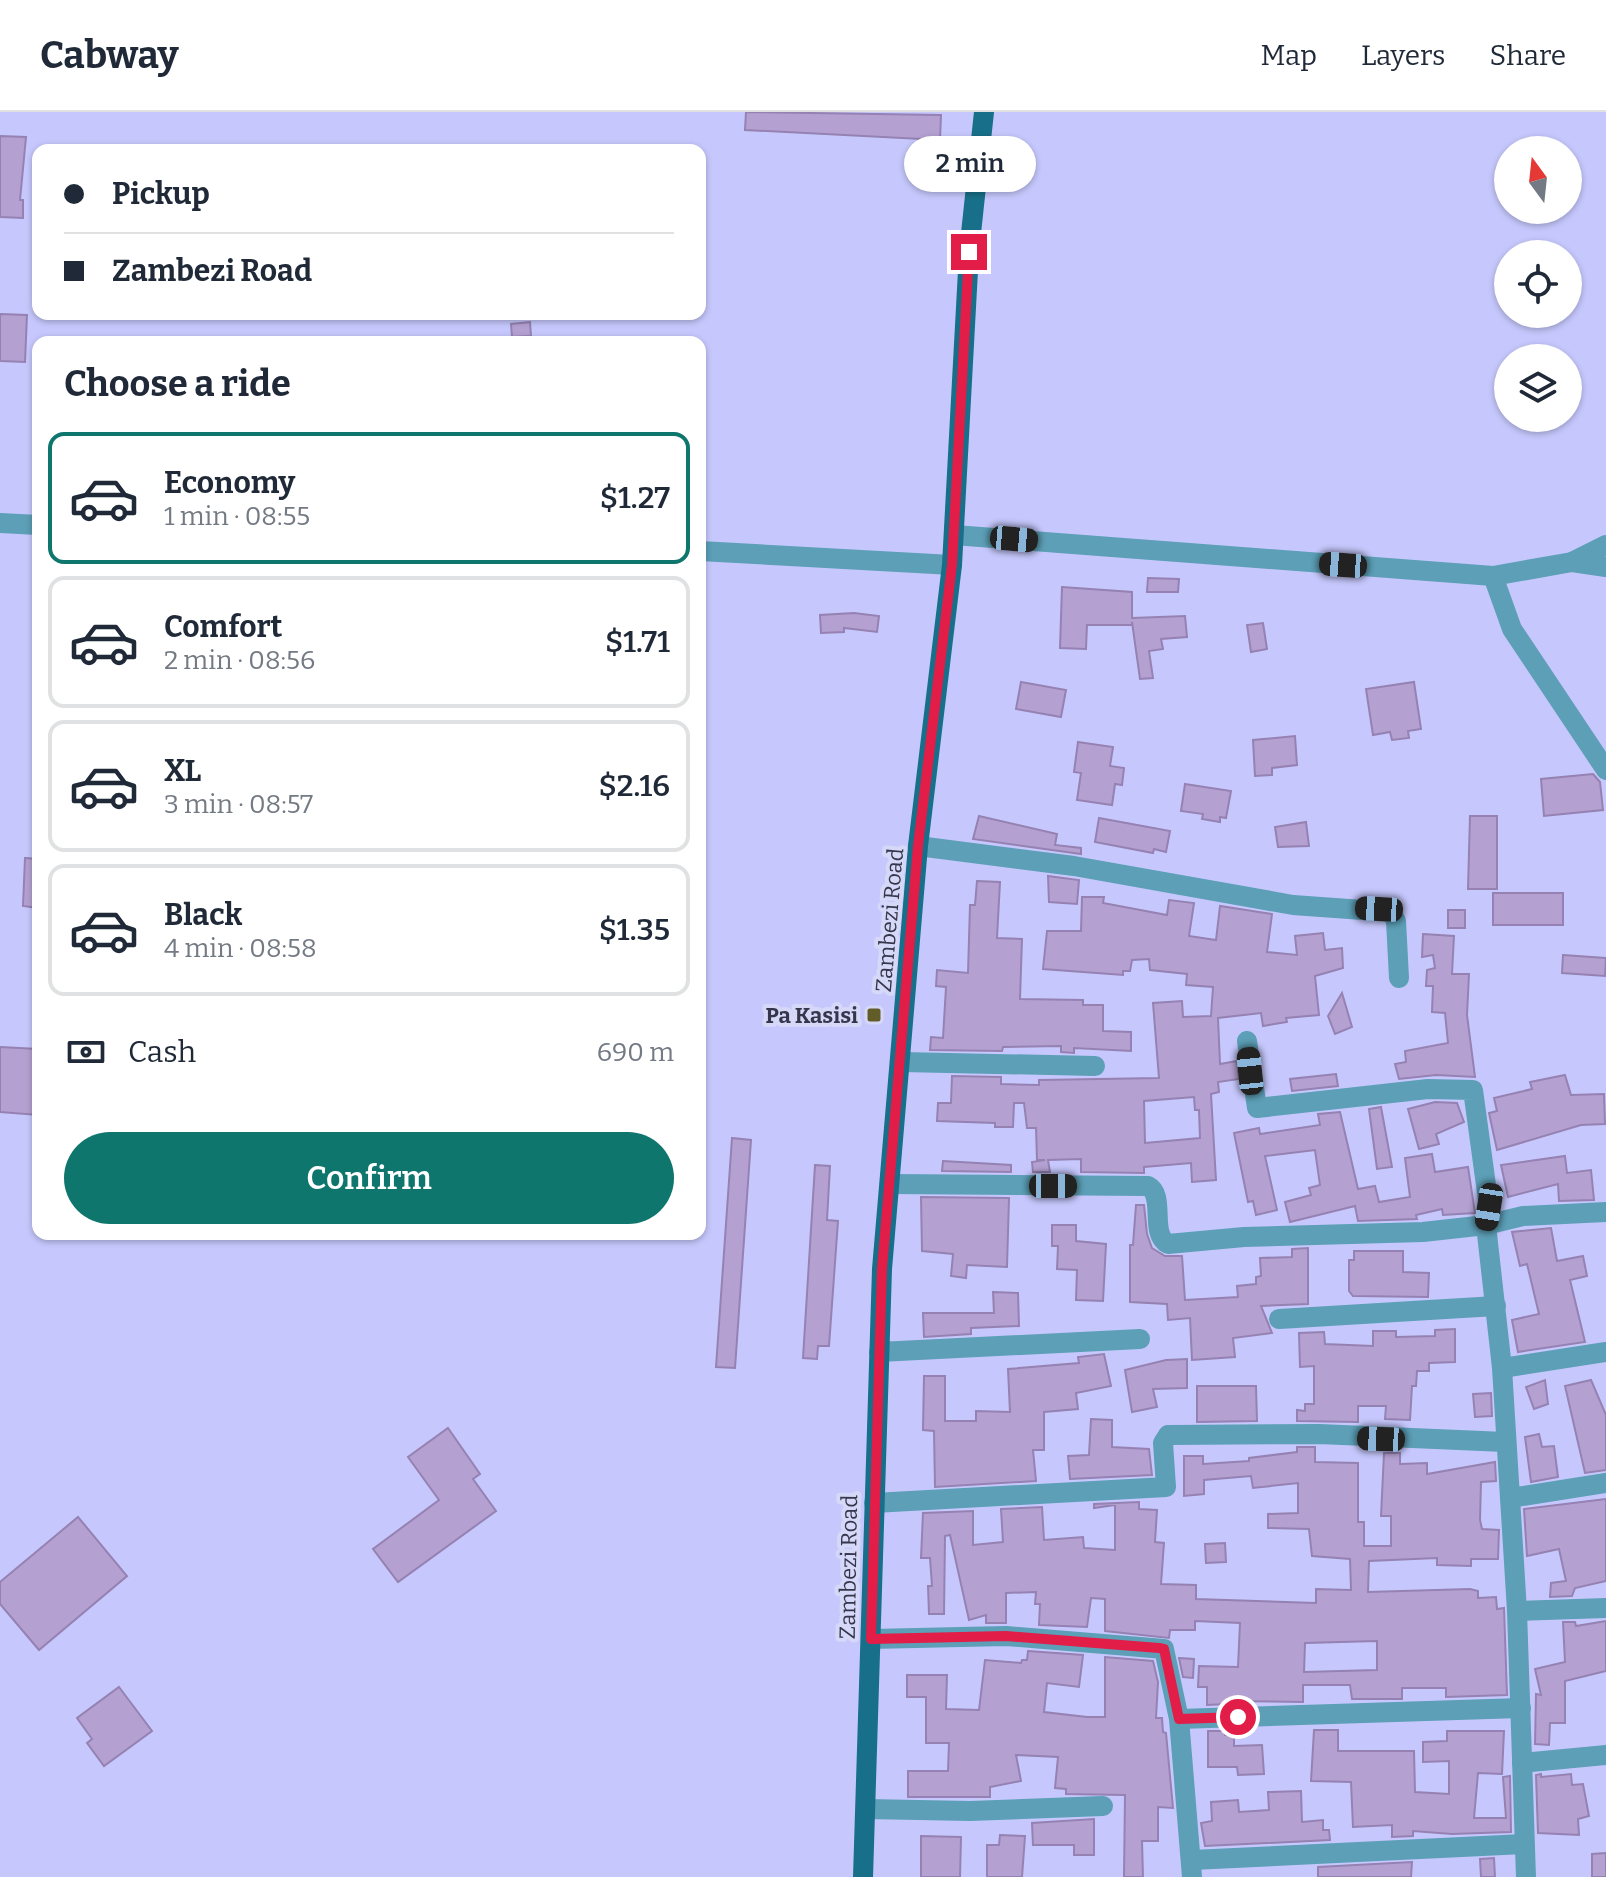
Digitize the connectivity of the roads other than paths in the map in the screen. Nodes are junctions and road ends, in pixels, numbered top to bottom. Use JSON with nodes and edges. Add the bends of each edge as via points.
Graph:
{"nodes":[{"id":1,"x":984,"y":112,"type":"edge"},
{"id":2,"x":0,"y":523,"type":"edge"},
{"id":3,"x":32,"y":525,"type":"edge"},
{"id":4,"x":954,"y":535,"type":"junction"},
{"id":5,"x":1606,"y":545,"type":"edge"},
{"id":6,"x":706,"y":551,"type":"edge"},
{"id":7,"x":1572,"y":562,"type":"junction"},
{"id":8,"x":952,"y":565,"type":"junction"},
{"id":9,"x":1606,"y":567,"type":"edge"},
{"id":10,"x":1493,"y":576,"type":"junction"},
{"id":11,"x":1606,"y":770,"type":"edge"},
{"id":12,"x":918,"y":846,"type":"junction"},
{"id":13,"x":1399,"y":978,"type":"dead end"},
{"id":14,"x":1247,"y":1041,"type":"dead end"},
{"id":15,"x":901,"y":1062,"type":"junction"},
{"id":16,"x":1095,"y":1066,"type":"dead end"},
{"id":17,"x":890,"y":1184,"type":"junction"},
{"id":18,"x":1606,"y":1212,"type":"edge"},
{"id":19,"x":1486,"y":1225,"type":"junction"},
{"id":20,"x":1496,"y":1306,"type":"junction"},
{"id":21,"x":1279,"y":1319,"type":"dead end"},
{"id":22,"x":1140,"y":1339,"type":"dead end"},
{"id":23,"x":879,"y":1352,"type":"junction"},
{"id":24,"x":1606,"y":1352,"type":"edge"},
{"id":25,"x":1502,"y":1368,"type":"junction"},
{"id":26,"x":1505,"y":1442,"type":"junction"},
{"id":27,"x":1606,"y":1483,"type":"edge"},
{"id":28,"x":1510,"y":1498,"type":"junction"},
{"id":29,"x":874,"y":1503,"type":"junction"},
{"id":30,"x":1606,"y":1608,"type":"edge"},
{"id":31,"x":1517,"y":1611,"type":"junction"},
{"id":32,"x":871,"y":1639,"type":"junction"},
{"id":33,"x":1521,"y":1708,"type":"junction"},
{"id":34,"x":1179,"y":1719,"type":"junction"},
{"id":35,"x":1606,"y":1755,"type":"edge"},
{"id":36,"x":1522,"y":1763,"type":"junction"},
{"id":37,"x":1103,"y":1806,"type":"dead end"},
{"id":38,"x":866,"y":1809,"type":"junction"},
{"id":39,"x":1524,"y":1844,"type":"junction"},
{"id":40,"x":1192,"y":1869,"type":"edge"},
{"id":41,"x":863,"y":1877,"type":"edge"},
{"id":42,"x":1526,"y":1877,"type":"edge"}],
"edges":[{"from":1,"to":4,"type":"main road","name":"Zambezi Road","via":[[969,252]]},
{"from":2,"to":3,"type":"street"},
{"from":4,"to":8,"type":"main road","name":"Zambezi Road"},
{"from":4,"to":10,"type":"street"},
{"from":5,"to":7,"type":"street"},
{"from":6,"to":8,"type":"street"},
{"from":7,"to":9,"type":"street"},
{"from":7,"to":10,"type":"street"},
{"from":8,"to":12,"type":"main road","name":"Zambezi Road"},
{"from":10,"to":11,"type":"street","via":[[1512,629]]},
{"from":12,"to":13,"type":"street","via":[[1116,872],[1293,905],[1391,912]]},
{"from":12,"to":15,"type":"main road","name":"Zambezi Road"},
{"from":14,"to":19,"type":"street","via":[[1257,1108],[1428,1089],[1473,1090],[1489,1207]]},
{"from":15,"to":16,"type":"street"},
{"from":15,"to":17,"type":"main road","name":"Zambezi Road"},
{"from":17,"to":19,"type":"street","via":[[1148,1186],[1155,1192],[1160,1237],[1168,1244]]},
{"from":17,"to":23,"type":"main road","name":"Zambezi Road"},
{"from":18,"to":19,"type":"street","via":[[1523,1216]]},
{"from":19,"to":20,"type":"street"},
{"from":20,"to":21,"type":"street"},
{"from":20,"to":25,"type":"street"},
{"from":22,"to":23,"type":"street"},
{"from":23,"to":29,"type":"main road","name":"Zambezi Road"},
{"from":24,"to":25,"type":"street"},
{"from":25,"to":26,"type":"street"},
{"from":26,"to":28,"type":"street"},
{"from":26,"to":29,"type":"street","via":[[1319,1434],[1168,1435],[1163,1443],[1166,1487]]},
{"from":27,"to":28,"type":"street"},
{"from":28,"to":31,"type":"street"},
{"from":29,"to":32,"type":"main road","name":"Zambezi Road"},
{"from":30,"to":31,"type":"street"},
{"from":31,"to":33,"type":"street"},
{"from":32,"to":34,"type":"street","via":[[1006,1636],[1164,1649]]},
{"from":32,"to":38,"type":"main road","name":"Zambezi Road"},
{"from":33,"to":34,"type":"street"},
{"from":33,"to":36,"type":"street"},
{"from":34,"to":40,"type":"street"},
{"from":35,"to":36,"type":"street"},
{"from":36,"to":39,"type":"street"},
{"from":37,"to":38,"type":"street"},
{"from":38,"to":41,"type":"main road","name":"Zambezi Road"},
{"from":39,"to":40,"type":"street"},
{"from":39,"to":42,"type":"street"}]}
